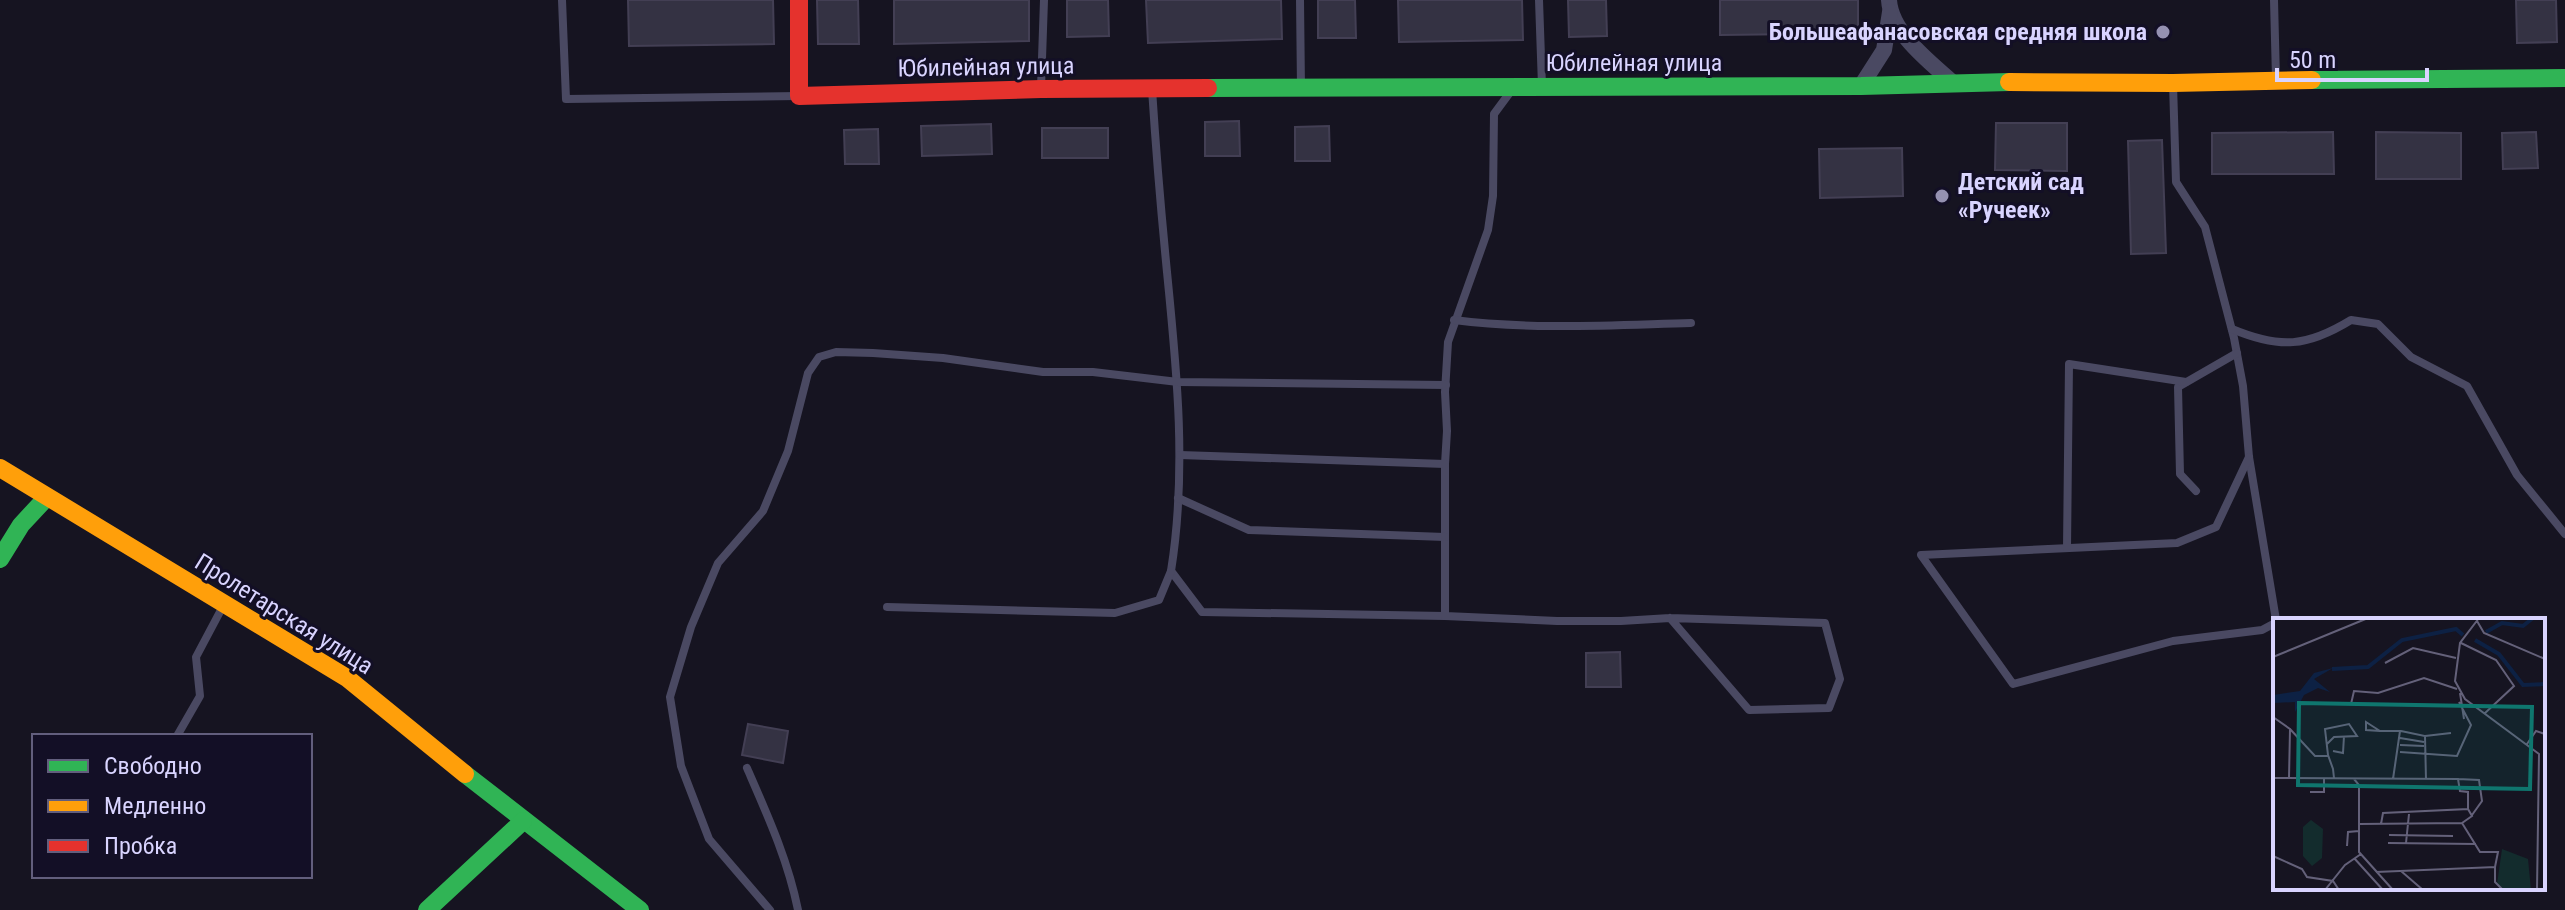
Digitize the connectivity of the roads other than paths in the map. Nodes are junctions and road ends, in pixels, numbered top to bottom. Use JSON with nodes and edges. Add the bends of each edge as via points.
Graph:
{"nodes":[{"id":1,"x":562,"y":0,"type":"edge"},
{"id":2,"x":799,"y":0,"type":"edge"},
{"id":3,"x":1044,"y":0,"type":"edge"},
{"id":4,"x":1300,"y":0,"type":"edge"},
{"id":5,"x":1539,"y":0,"type":"edge"},
{"id":6,"x":2274,"y":0,"type":"edge"},
{"id":7,"x":1890,"y":6,"type":"edge"},
{"id":8,"x":2565,"y":78,"type":"edge"},
{"id":9,"x":2276,"y":80,"type":"junction"},
{"id":10,"x":1953,"y":83,"type":"junction"},
{"id":11,"x":2173,"y":83,"type":"junction"},
{"id":12,"x":1861,"y":86,"type":"junction"},
{"id":13,"x":1514,"y":87,"type":"junction"},
{"id":14,"x":1542,"y":87,"type":"junction"},
{"id":15,"x":1041,"y":89,"type":"junction"},
{"id":16,"x":1152,"y":89,"type":"junction"},
{"id":17,"x":1301,"y":89,"type":"junction"},
{"id":18,"x":799,"y":96,"type":"junction"},
{"id":19,"x":1454,"y":320,"type":"junction"},
{"id":20,"x":1691,"y":323,"type":"dead end"},
{"id":21,"x":2232,"y":329,"type":"junction"},
{"id":22,"x":2237,"y":353,"type":"junction"},
{"id":23,"x":1178,"y":382,"type":"junction"},
{"id":24,"x":2186,"y":382,"type":"junction"},
{"id":25,"x":1446,"y":385,"type":"junction"},
{"id":26,"x":1180,"y":455,"type":"junction"},
{"id":27,"x":2249,"y":457,"type":"junction"},
{"id":28,"x":1445,"y":464,"type":"junction"},
{"id":29,"x":0,"y":468,"type":"edge"},
{"id":30,"x":2196,"y":491,"type":"dead end"},
{"id":31,"x":47,"y":497,"type":"junction"},
{"id":32,"x":1178,"y":498,"type":"junction"},
{"id":33,"x":2565,"y":534,"type":"edge"},
{"id":34,"x":1445,"y":537,"type":"junction"},
{"id":35,"x":2067,"y":548,"type":"junction"},
{"id":36,"x":0,"y":559,"type":"edge"},
{"id":37,"x":1171,"y":571,"type":"junction"},
{"id":38,"x":225,"y":604,"type":"junction"},
{"id":39,"x":887,"y":607,"type":"dead end"},
{"id":40,"x":1445,"y":616,"type":"junction"},
{"id":41,"x":1670,"y":618,"type":"junction"},
{"id":42,"x":2275,"y":618,"type":"edge"},
{"id":43,"x":2273,"y":622,"type":"edge"},
{"id":44,"x":178,"y":734,"type":"edge"},
{"id":45,"x":747,"y":768,"type":"dead end"},
{"id":46,"x":523,"y":821,"type":"junction"},
{"id":47,"x":427,"y":910,"type":"edge"},
{"id":48,"x":640,"y":910,"type":"edge"},
{"id":49,"x":770,"y":910,"type":"edge"},
{"id":50,"x":798,"y":910,"type":"edge"}],
"edges":[{"from":1,"to":18,"type":"lane","via":[[566,99]]},
{"from":2,"to":18,"type":"street"},
{"from":3,"to":15,"type":"lane"},
{"from":4,"to":17,"type":"lane"},
{"from":5,"to":14,"type":"lane"},
{"from":6,"to":9,"type":"lane"},
{"from":7,"to":10,"type":"street","via":[[1915,49]]},
{"from":7,"to":12,"type":"street","via":[[1884,50]]},
{"from":8,"to":9,"type":"street","name":"Юбилейная улица"},
{"from":9,"to":11,"type":"street","name":"Юбилейная улица"},
{"from":10,"to":11,"type":"street","name":"Юбилейная улица"},
{"from":10,"to":12,"type":"street","name":"Юбилейная улица"},
{"from":11,"to":21,"type":"lane","via":[[2176,182],[2205,227]]},
{"from":12,"to":14,"type":"street","name":"Юбилейная улица"},
{"from":13,"to":14,"type":"street","name":"Юбилейная улица"},
{"from":13,"to":17,"type":"street","name":"Юбилейная улица"},
{"from":13,"to":19,"type":"lane","via":[[1494,114],[1488,230]]},
{"from":15,"to":16,"type":"street","name":"Юбилейная улица"},
{"from":15,"to":18,"type":"street","name":"Юбилейная улица"},
{"from":16,"to":17,"type":"street","name":"Юбилейная улица"},
{"from":16,"to":23,"type":"lane"},
{"from":19,"to":20,"type":"lane","via":[[1577,326]]},
{"from":19,"to":25,"type":"lane"},
{"from":21,"to":22,"type":"lane"},
{"from":21,"to":33,"type":"lane","via":[[2259,340],[2298,343],[2329,334],[2351,320],[2378,324],[2411,357],[2467,386],[2517,475]]},
{"from":22,"to":24,"type":"lane"},
{"from":22,"to":27,"type":"lane"},
{"from":23,"to":25,"type":"lane"},
{"from":23,"to":26,"type":"lane"},
{"from":23,"to":49,"type":"lane","via":[[873,353],[819,357],[808,373],[788,451],[763,511],[718,563],[670,697],[681,766],[709,839]]},
{"from":24,"to":30,"type":"lane","via":[[2178,387],[2180,474]]},
{"from":24,"to":35,"type":"lane","via":[[2069,364]]},
{"from":25,"to":28,"type":"lane"},
{"from":26,"to":28,"type":"lane"},
{"from":26,"to":32,"type":"lane"},
{"from":27,"to":35,"type":"lane","via":[[2216,527],[2177,543]]},
{"from":27,"to":42,"type":"lane"},
{"from":28,"to":34,"type":"lane"},
{"from":29,"to":31,"type":"street","name":"Пролетарская улица"},
{"from":31,"to":36,"type":"street"},
{"from":31,"to":38,"type":"street","name":"Пролетарская улица"},
{"from":32,"to":34,"type":"lane","via":[[1249,530]]},
{"from":32,"to":37,"type":"lane"},
{"from":34,"to":40,"type":"lane"},
{"from":35,"to":43,"type":"lane","via":[[1921,555],[2013,684],[2173,641],[2262,630]]},
{"from":37,"to":39,"type":"lane","via":[[1159,600],[1115,613]]},
{"from":37,"to":40,"type":"lane","via":[[1202,612]]},
{"from":38,"to":44,"type":"lane","via":[[196,657],[200,696]]},
{"from":38,"to":46,"type":"street","name":"Пролетарская улица","via":[[347,678]]},
{"from":40,"to":41,"type":"lane","via":[[1557,621]]},
{"from":41,"to":41,"type":"lane","via":[[1825,623],[1840,679],[1829,708],[1749,710]]},
{"from":45,"to":50,"type":"lane"},
{"from":46,"to":47,"type":"street"},
{"from":46,"to":48,"type":"street","name":"Пролетарская улица"}]}
